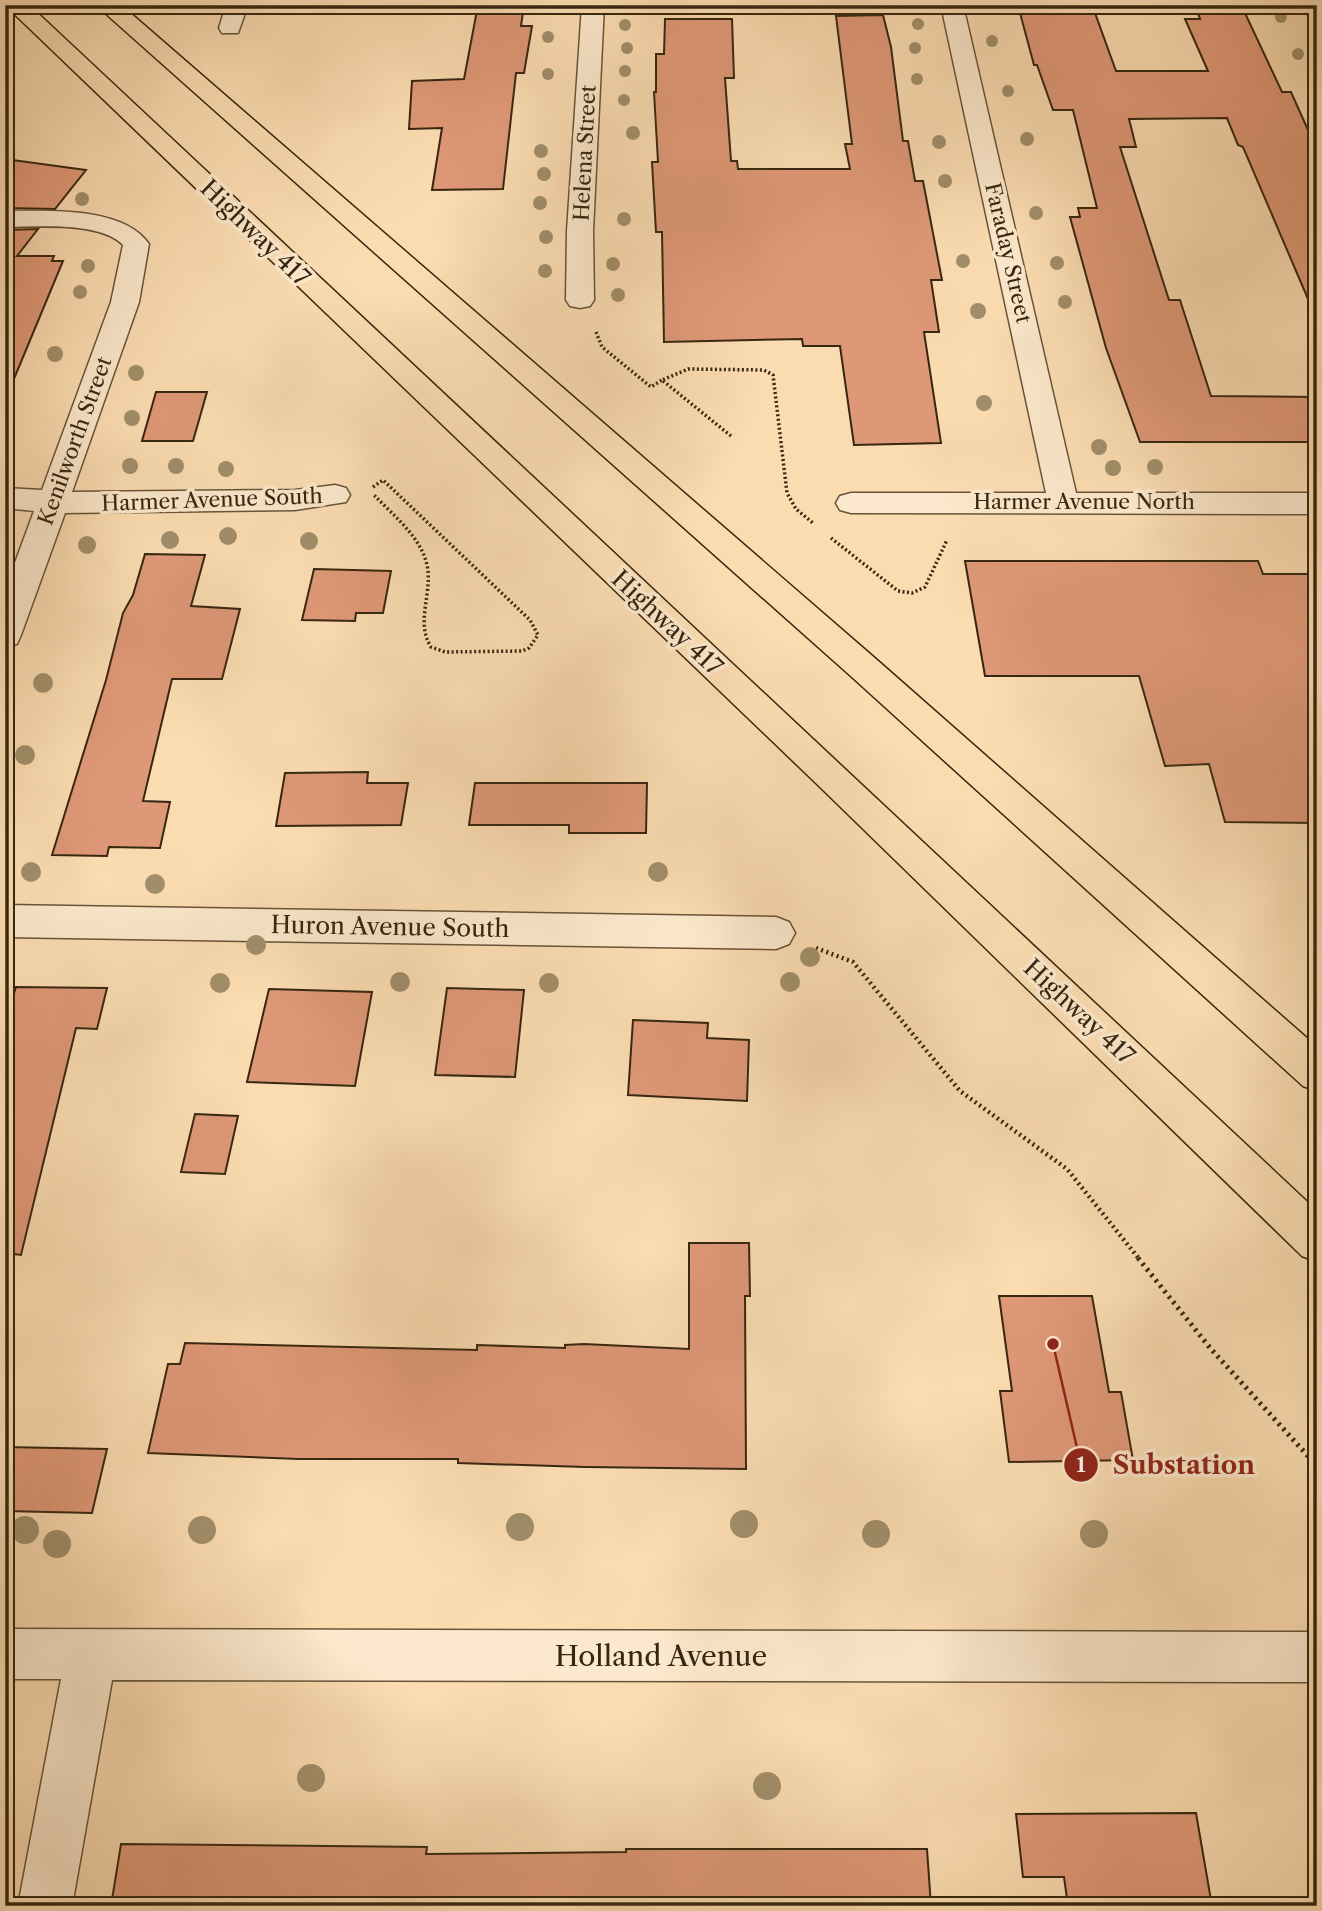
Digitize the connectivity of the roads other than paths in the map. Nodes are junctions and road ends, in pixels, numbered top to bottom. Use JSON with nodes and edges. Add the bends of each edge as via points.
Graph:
{"nodes":[{"id":1,"x":16,"y":5,"type":"edge"},
{"id":2,"x":107,"y":5,"type":"edge"},
{"id":3,"x":237,"y":5,"type":"edge"},
{"id":4,"x":593,"y":5,"type":"edge"},
{"id":5,"x":952,"y":5,"type":"edge"},
{"id":6,"x":1313,"y":5,"type":"edge"},
{"id":7,"x":1317,"y":12,"type":"edge"},
{"id":8,"x":230,"y":27,"type":"dead end"},
{"id":9,"x":5,"y":219,"type":"edge"},
{"id":10,"x":580,"y":300,"type":"dead end"},
{"id":11,"x":335,"y":495,"type":"dead end"},
{"id":12,"x":5,"y":498,"type":"edge"},
{"id":13,"x":53,"y":502,"type":"junction"},
{"id":14,"x":1063,"y":502,"type":"junction"},
{"id":15,"x":851,"y":503,"type":"dead end"},
{"id":16,"x":1317,"y":504,"type":"edge"},
{"id":17,"x":5,"y":635,"type":"edge"},
{"id":18,"x":5,"y":921,"type":"edge"},
{"id":19,"x":776,"y":933,"type":"road end"},
{"id":20,"x":1258,"y":1018,"type":"junction"},
{"id":21,"x":1317,"y":1065,"type":"edge"},
{"id":22,"x":1317,"y":1073,"type":"edge"},
{"id":23,"x":1317,"y":1241,"type":"edge"},
{"id":24,"x":5,"y":1654,"type":"edge"},
{"id":25,"x":91,"y":1654,"type":"junction"},
{"id":26,"x":1317,"y":1657,"type":"edge"},
{"id":27,"x":45,"y":1906,"type":"edge"}],
"edges":[{"from":1,"to":23,"type":"highway","name":"Highway 417"},
{"from":2,"to":20,"type":"highway"},
{"from":3,"to":8,"type":"street"},
{"from":4,"to":10,"type":"street","name":"Helena Street"},
{"from":5,"to":14,"type":"street","name":"Faraday Street"},
{"from":6,"to":7,"type":"street"},
{"from":9,"to":13,"type":"street","name":"Kenilworth Street","via":[[62,219],[106,227],[125,233],[136,244],[125,302]]},
{"from":11,"to":13,"type":"street","name":"Harmer Avenue South","via":[[295,500]]},
{"from":12,"to":13,"type":"street","name":"Harmer Avenue South"},
{"from":13,"to":17,"type":"street","name":"Kenilworth Street"},
{"from":14,"to":15,"type":"street","name":"Harmer Avenue North"},
{"from":14,"to":16,"type":"street","name":"Harmer Avenue North"},
{"from":18,"to":19,"type":"street","name":"Huron Avenue South"},
{"from":20,"to":21,"type":"highway"},
{"from":20,"to":22,"type":"highway"},
{"from":24,"to":25,"type":"street","name":"Holland Avenue"},
{"from":25,"to":26,"type":"street","name":"Holland Avenue"},
{"from":25,"to":27,"type":"street"}]}
